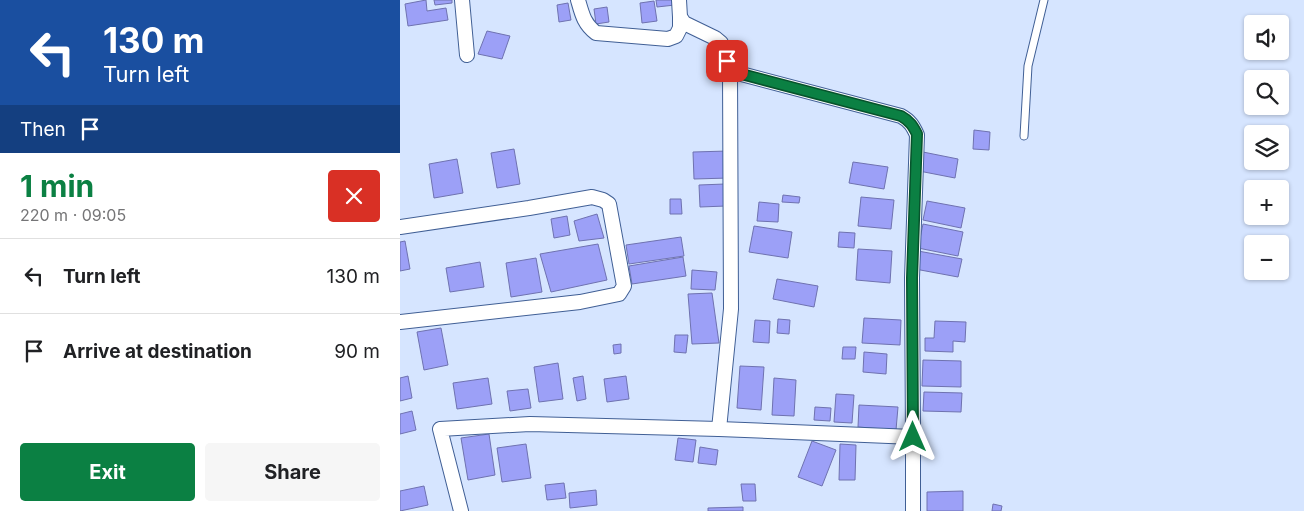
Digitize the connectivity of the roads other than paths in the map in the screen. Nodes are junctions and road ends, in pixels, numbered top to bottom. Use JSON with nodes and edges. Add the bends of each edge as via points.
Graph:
{"nodes":[{"id":1,"x":462,"y":0,"type":"edge"},
{"id":2,"x":578,"y":0,"type":"edge"},
{"id":3,"x":679,"y":0,"type":"edge"},
{"id":4,"x":1044,"y":0,"type":"edge"},
{"id":5,"x":680,"y":17,"type":"junction"},
{"id":6,"x":467,"y":56,"type":"dead end"},
{"id":7,"x":730,"y":71,"type":"junction"},
{"id":8,"x":1024,"y":136,"type":"dead end"},
{"id":9,"x":400,"y":227,"type":"edge"},
{"id":10,"x":400,"y":322,"type":"edge"},
{"id":11,"x":719,"y":429,"type":"junction"},
{"id":12,"x":913,"y":437,"type":"junction"},
{"id":13,"x":461,"y":511,"type":"edge"},
{"id":14,"x":913,"y":511,"type":"edge"}],
"edges":[{"from":1,"to":6,"type":"street"},
{"from":2,"to":5,"type":"street","via":[[583,18],[596,33],[668,39],[676,36]]},
{"from":3,"to":5,"type":"street"},
{"from":4,"to":8,"type":"lane","via":[[1028,66]]},
{"from":5,"to":7,"type":"street","via":[[684,23],[721,43]]},
{"from":7,"to":11,"type":"street","via":[[731,308]]},
{"from":7,"to":12,"type":"street","via":[[901,116],[909,120],[917,134],[912,278]]},
{"from":9,"to":10,"type":"street","via":[[592,197],[609,204],[624,286],[618,294],[580,302]]},
{"from":11,"to":12,"type":"street"},
{"from":11,"to":13,"type":"street","via":[[530,424],[440,429]]},
{"from":12,"to":14,"type":"street"}]}
